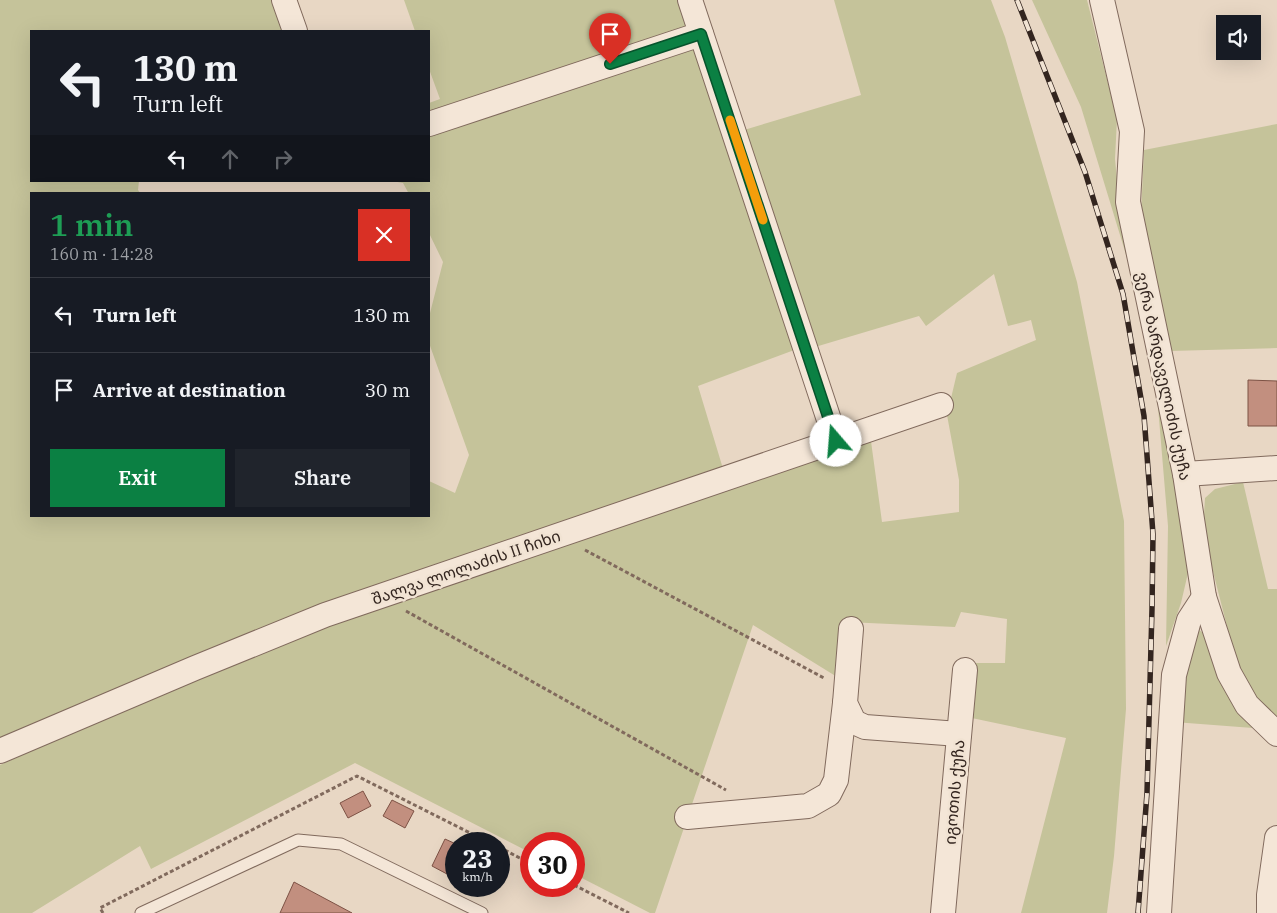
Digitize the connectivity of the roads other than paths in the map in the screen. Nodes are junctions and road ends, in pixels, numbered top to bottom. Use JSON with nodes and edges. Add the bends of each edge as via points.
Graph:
{"nodes":[{"id":1,"x":284,"y":0,"type":"edge"},
{"id":2,"x":690,"y":0,"type":"edge"},
{"id":3,"x":1102,"y":0,"type":"edge"},
{"id":4,"x":295,"y":30,"type":"edge"},
{"id":5,"x":701,"y":34,"type":"junction"},
{"id":6,"x":430,"y":124,"type":"edge"},
{"id":7,"x":941,"y":405,"type":"dead end"},
{"id":8,"x":836,"y":441,"type":"junction"},
{"id":9,"x":1277,"y":468,"type":"edge"},
{"id":10,"x":1185,"y":474,"type":"junction"},
{"id":11,"x":1204,"y":597,"type":"junction"},
{"id":12,"x":851,"y":629,"type":"dead end"},
{"id":13,"x":964,"y":670,"type":"dead end"},
{"id":14,"x":846,"y":696,"type":"junction"},
{"id":15,"x":959,"y":734,"type":"junction"},
{"id":16,"x":1277,"y":734,"type":"edge"},
{"id":17,"x":0,"y":751,"type":"edge"},
{"id":18,"x":687,"y":817,"type":"dead end"},
{"id":19,"x":1277,"y":838,"type":"edge"},
{"id":20,"x":166,"y":908,"type":"edge"},
{"id":21,"x":141,"y":913,"type":"edge"},
{"id":22,"x":482,"y":913,"type":"edge"},
{"id":23,"x":943,"y":913,"type":"edge"},
{"id":24,"x":1159,"y":913,"type":"edge"},
{"id":25,"x":1270,"y":913,"type":"edge"}],
"edges":[{"from":1,"to":4,"type":"street"},
{"from":2,"to":5,"type":"street"},
{"from":3,"to":10,"type":"street","name":"ვერა ბარდაველიძის ქუჩა","via":[[1132,131],[1128,202]]},
{"from":5,"to":6,"type":"street"},
{"from":5,"to":8,"type":"street"},
{"from":7,"to":8,"type":"street","name":"შალვა ლოლაძის II ჩიხი"},
{"from":8,"to":17,"type":"street","name":"შალვა ლოლაძის II ჩიხი","via":[[325,615]]},
{"from":9,"to":10,"type":"street"},
{"from":10,"to":11,"type":"street","name":"ვერა ბარდაველიძის ქუჩა"},
{"from":11,"to":16,"type":"street","name":"ვერა ბარდაველიძის ქუჩა","via":[[1229,673],[1247,705]]},
{"from":11,"to":24,"type":"street","via":[[1189,620],[1174,675]]},
{"from":12,"to":14,"type":"street"},
{"from":13,"to":15,"type":"street","name":"იგოთის ქუჩა"},
{"from":14,"to":15,"type":"street","via":[[854,722],[865,727]]},
{"from":14,"to":18,"type":"street","via":[[836,780],[829,794],[808,806]]},
{"from":15,"to":23,"type":"street","name":"იგოთის ქუჩა"},
{"from":19,"to":25,"type":"street","via":[[1269,895]]},
{"from":20,"to":21,"type":"lane"},
{"from":20,"to":22,"type":"lane","via":[[298,840],[341,844]]}]}
